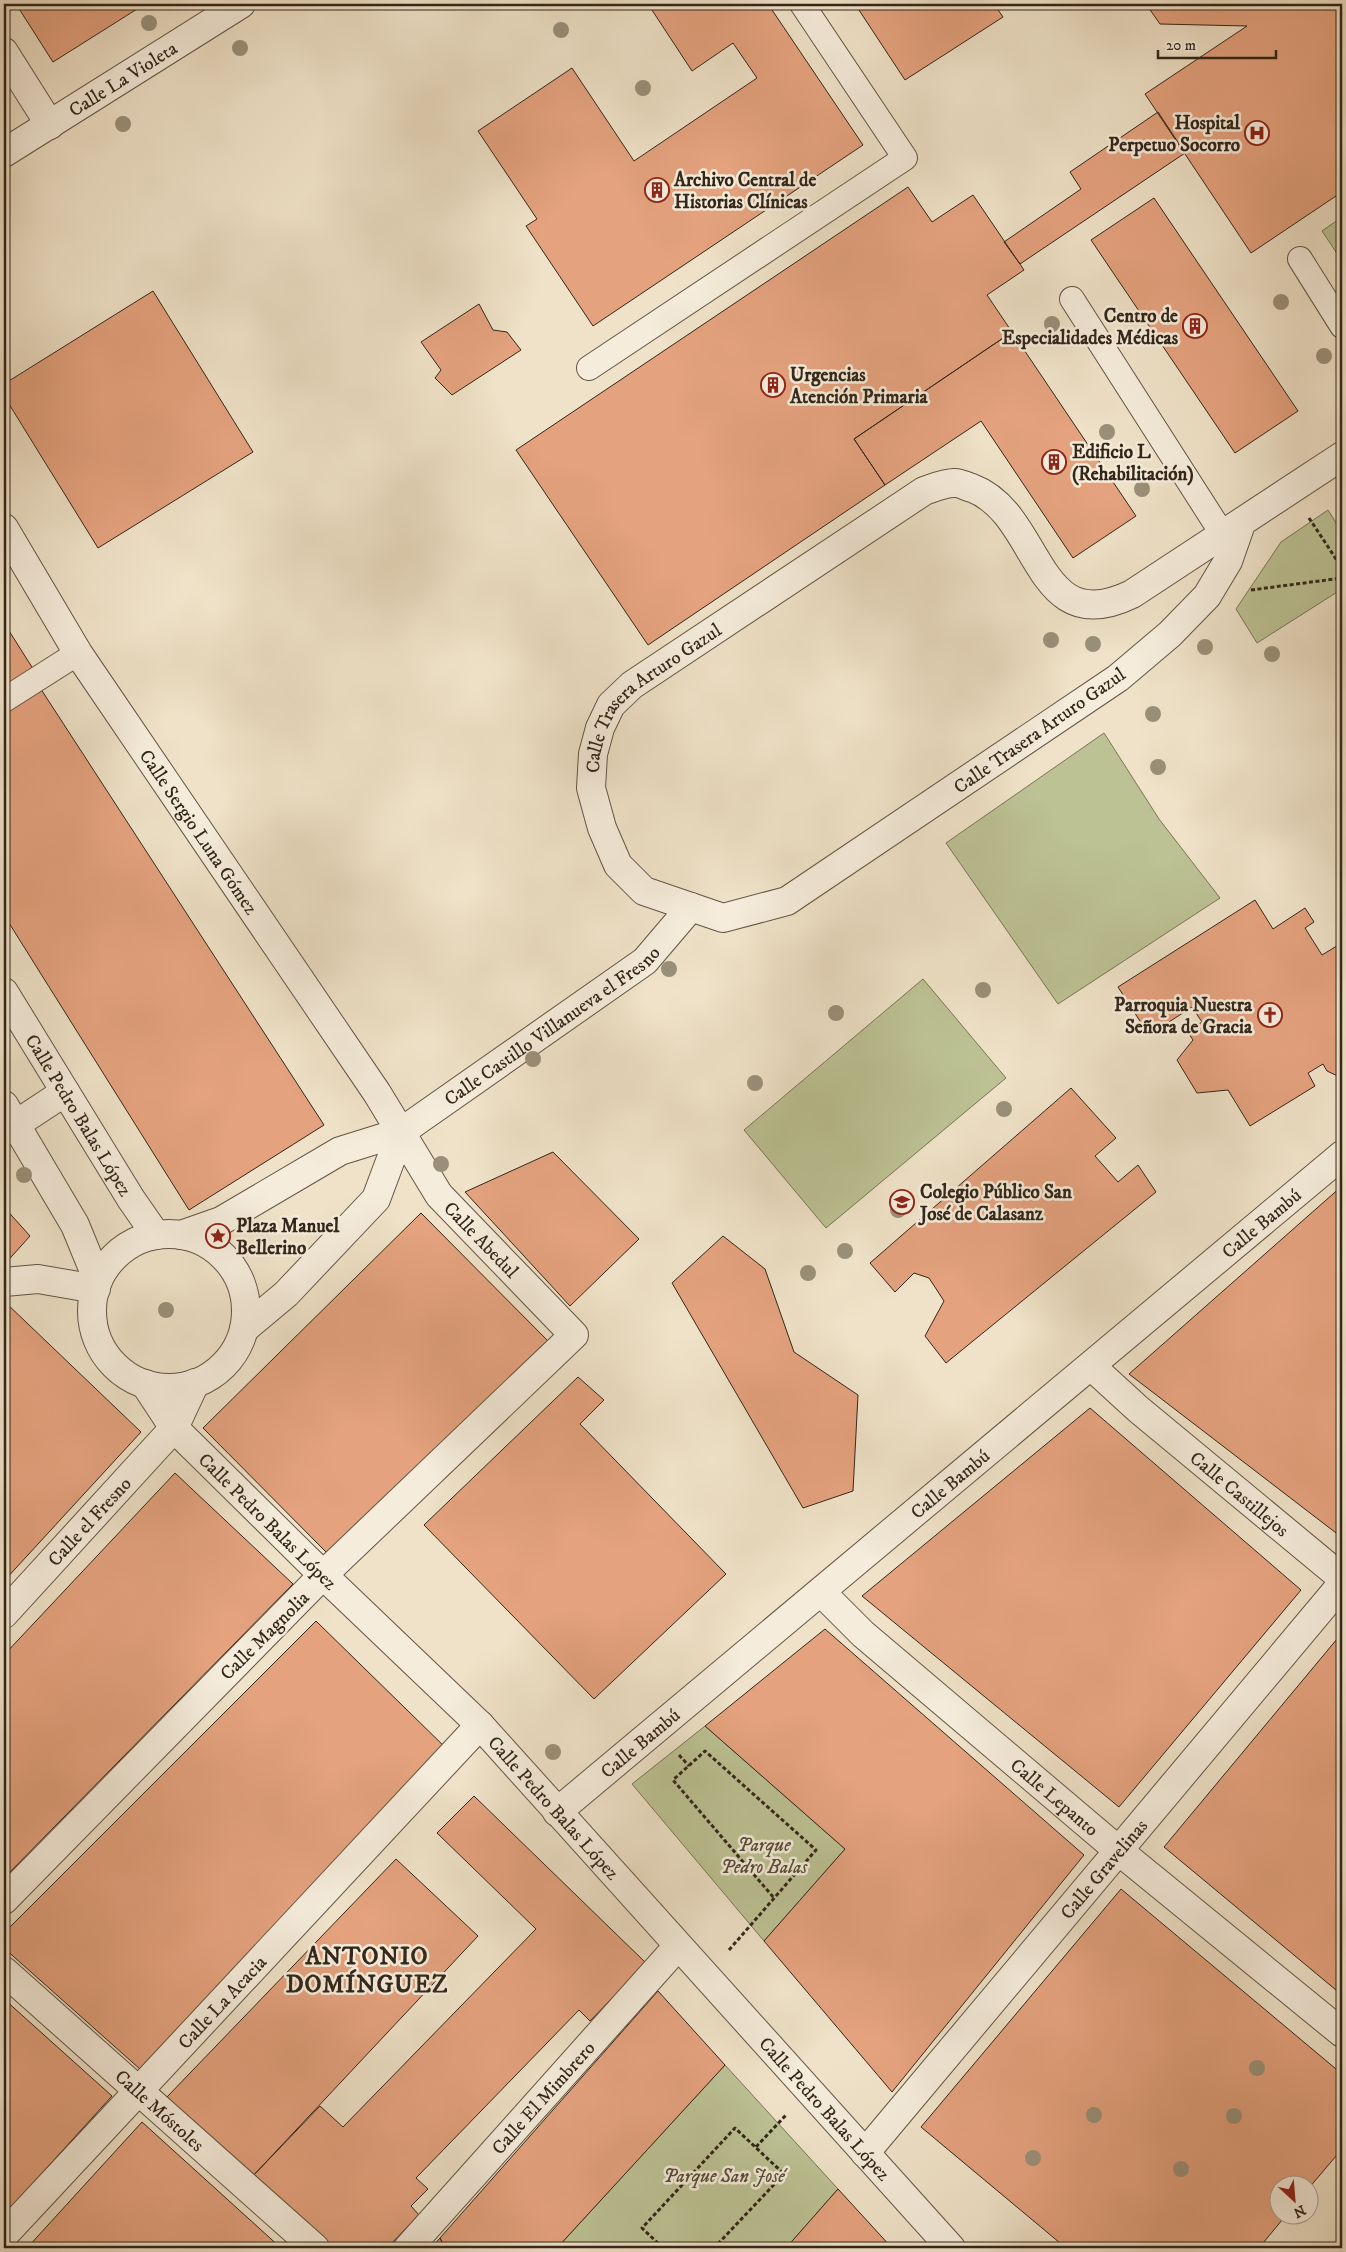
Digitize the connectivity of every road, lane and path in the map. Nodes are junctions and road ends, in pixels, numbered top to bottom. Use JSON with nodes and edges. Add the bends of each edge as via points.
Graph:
{"nodes":[{"id":1,"x":241,"y":4,"type":"edge"},
{"id":2,"x":802,"y":4,"type":"edge"},
{"id":3,"x":4,"y":52,"type":"edge"},
{"id":4,"x":50,"y":125,"type":"junction"},
{"id":5,"x":4,"y":153,"type":"edge"},
{"id":6,"x":1300,"y":258,"type":"dead end"},
{"id":7,"x":1072,"y":299,"type":"dead end"},
{"id":8,"x":1342,"y":326,"type":"edge"},
{"id":9,"x":589,"y":368,"type":"dead end"},
{"id":10,"x":1342,"y":456,"type":"edge"},
{"id":11,"x":1290,"y":491,"type":"junction"},
{"id":12,"x":4,"y":528,"type":"edge"},
{"id":13,"x":1232,"y":530,"type":"junction"},
{"id":14,"x":1342,"y":568,"type":"edge"},
{"id":15,"x":1342,"y":578,"type":"edge"},
{"id":16,"x":1207,"y":596,"type":"junction"},
{"id":17,"x":78,"y":653,"type":"junction"},
{"id":18,"x":4,"y":700,"type":"edge"},
{"id":19,"x":691,"y":907,"type":"junction"},
{"id":20,"x":4,"y":992,"type":"edge"},
{"id":21,"x":65,"y":1092,"type":"junction"},
{"id":22,"x":8,"y":1120,"type":"edge"},
{"id":23,"x":401,"y":1132,"type":"junction"},
{"id":24,"x":1342,"y":1155,"type":"edge"},
{"id":25,"x":169,"y":1235,"type":"junction"},
{"id":26,"x":4,"y":1282,"type":"edge"},
{"id":27,"x":97,"y":1285,"type":"junction"},
{"id":28,"x":244,"y":1329,"type":"junction"},
{"id":29,"x":574,"y":1335,"type":"joint"},
{"id":30,"x":1091,"y":1366,"type":"junction"},
{"id":31,"x":195,"y":1383,"type":"junction"},
{"id":32,"x":145,"y":1384,"type":"junction"},
{"id":33,"x":174,"y":1428,"type":"junction"},
{"id":34,"x":323,"y":1575,"type":"junction"},
{"id":35,"x":1342,"y":1578,"type":"edge"},
{"id":36,"x":1342,"y":1584,"type":"edge"},
{"id":37,"x":820,"y":1592,"type":"junction"},
{"id":38,"x":4,"y":1614,"type":"edge"},
{"id":39,"x":480,"y":1725,"type":"junction"},
{"id":40,"x":557,"y":1812,"type":"junction"},
{"id":41,"x":1119,"y":1851,"type":"junction"},
{"id":42,"x":774,"y":1898,"type":"junction"},
{"id":43,"x":4,"y":1900,"type":"edge"},
{"id":44,"x":678,"y":1946,"type":"junction"},
{"id":45,"x":4,"y":1971,"type":"edge"},
{"id":46,"x":706,"y":1976,"type":"junction"},
{"id":47,"x":1342,"y":2033,"type":"edge"},
{"id":48,"x":808,"y":2090,"type":"junction"},
{"id":49,"x":139,"y":2091,"type":"junction"},
{"id":50,"x":756,"y":2147,"type":"junction"},
{"id":51,"x":865,"y":2153,"type":"junction"},
{"id":52,"x":4,"y":2235,"type":"edge"},
{"id":53,"x":315,"y":2248,"type":"edge"},
{"id":54,"x":408,"y":2248,"type":"edge"},
{"id":55,"x":663,"y":2248,"type":"edge"},
{"id":56,"x":714,"y":2248,"type":"edge"},
{"id":57,"x":948,"y":2248,"type":"edge"}],
"edges":[{"from":1,"to":4,"type":"street","name":"Calle La Violeta"},
{"from":2,"to":9,"type":"lane","via":[[905,158]]},
{"from":3,"to":4,"type":"street"},
{"from":4,"to":5,"type":"street","name":"Calle La Violeta"},
{"from":6,"to":8,"type":"lane"},
{"from":7,"to":13,"type":"lane"},
{"from":10,"to":11,"type":"street","name":"Calle Trasera Arturo Gazul"},
{"from":11,"to":13,"type":"street","name":"Calle Trasera Arturo Gazul"},
{"from":11,"to":14,"type":"path"},
{"from":12,"to":17,"type":"street","name":"Calle Sergio Luna Gómez"},
{"from":13,"to":16,"type":"street","name":"Calle Trasera Arturo Gazul","via":[[1228,561]]},
{"from":13,"to":19,"type":"street","name":"Calle Trasera Arturo Gazul","via":[[1132,594],[1114,603],[1094,606],[1075,602],[1058,591],[1004,510],[982,492],[955,482],[924,491],[897,507],[632,685],[611,705],[600,728],[593,754],[591,788],[602,828],[618,866],[644,890]]},
{"from":15,"to":16,"type":"path"},
{"from":16,"to":19,"type":"street","name":"Calle Trasera Arturo Gazul","via":[[1170,634],[1118,678],[787,901],[723,918]]},
{"from":17,"to":18,"type":"lane"},
{"from":17,"to":23,"type":"street","name":"Calle Sergio Luna Gómez"},
{"from":19,"to":23,"type":"street","name":"Calle Castillo Villanueva el Fresno","via":[[645,961]]},
{"from":20,"to":21,"type":"street","name":"Calle Pedro Balas López"},
{"from":21,"to":22,"type":"street"},
{"from":21,"to":25,"type":"street","name":"Calle Pedro Balas López"},
{"from":22,"to":27,"type":"street","via":[[75,1224]]},
{"from":23,"to":25,"type":"street","name":"Calle Castillo Villanueva el Fresno","via":[[340,1151],[221,1221]]},
{"from":23,"to":28,"type":"street","via":[[376,1198],[286,1294]]},
{"from":23,"to":29,"type":"street","name":"Calle Abedul","via":[[439,1194]]},
{"from":24,"to":30,"type":"street","name":"Calle Bambú"},
{"from":25,"to":27,"type":"street","via":[[132,1244],[112,1259]]},
{"from":25,"to":28,"type":"street","via":[[205,1243],[226,1258],[240,1279],[246,1304]]},
{"from":26,"to":27,"type":"street","via":[[38,1280]]},
{"from":27,"to":32,"type":"street","via":[[92,1306],[94,1331],[105,1354],[122,1373]]},
{"from":28,"to":31,"type":"street","via":[[234,1352],[218,1371]]},
{"from":29,"to":34,"type":"street","name":"Calle Magnolia"},
{"from":30,"to":35,"type":"street","name":"Calle Castillejos","via":[[1138,1409]]},
{"from":30,"to":37,"type":"street","name":"Calle Bambú"},
{"from":31,"to":32,"type":"street","via":[[170,1388]]},
{"from":31,"to":33,"type":"street"},
{"from":32,"to":33,"type":"street","name":"Calle Pedro Balas López"},
{"from":33,"to":34,"type":"street","name":"Calle Pedro Balas López"},
{"from":33,"to":38,"type":"street","name":"Calle el Fresno"},
{"from":34,"to":39,"type":"street","name":"Calle Pedro Balas López"},
{"from":34,"to":43,"type":"street","name":"Calle Magnolia"},
{"from":36,"to":41,"type":"street","name":"Calle Gravelinas"},
{"from":37,"to":40,"type":"street","name":"Calle Bambú"},
{"from":37,"to":41,"type":"street","name":"Calle Lepanto","via":[[863,1634]]},
{"from":39,"to":40,"type":"street","name":"Calle Pedro Balas López"},
{"from":39,"to":49,"type":"street","name":"Calle La Acacia"},
{"from":40,"to":44,"type":"street","name":"Calle Pedro Balas López"},
{"from":41,"to":47,"type":"street","name":"Calle Lepanto"},
{"from":41,"to":51,"type":"street","name":"Calle Gravelinas"},
{"from":42,"to":42,"type":"path","via":[[816,1850],[705,1751],[673,1780]]},
{"from":42,"to":46,"type":"path"},
{"from":44,"to":46,"type":"street","name":"Calle Pedro Balas López"},
{"from":44,"to":54,"type":"street","name":"Calle El Mimbrero"},
{"from":45,"to":49,"type":"street","name":"Calle Móstoles"},
{"from":46,"to":48,"type":"street","name":"Calle Pedro Balas López"},
{"from":48,"to":50,"type":"path"},
{"from":48,"to":51,"type":"street","name":"Calle Pedro Balas López"},
{"from":49,"to":52,"type":"street","name":"Calle La Acacia"},
{"from":49,"to":53,"type":"street","name":"Calle Móstoles"},
{"from":50,"to":55,"type":"path","via":[[735,2128],[642,2228]]},
{"from":50,"to":56,"type":"path","via":[[784,2174]]},
{"from":51,"to":57,"type":"street","name":"Calle Pedro Balas López"}]}
